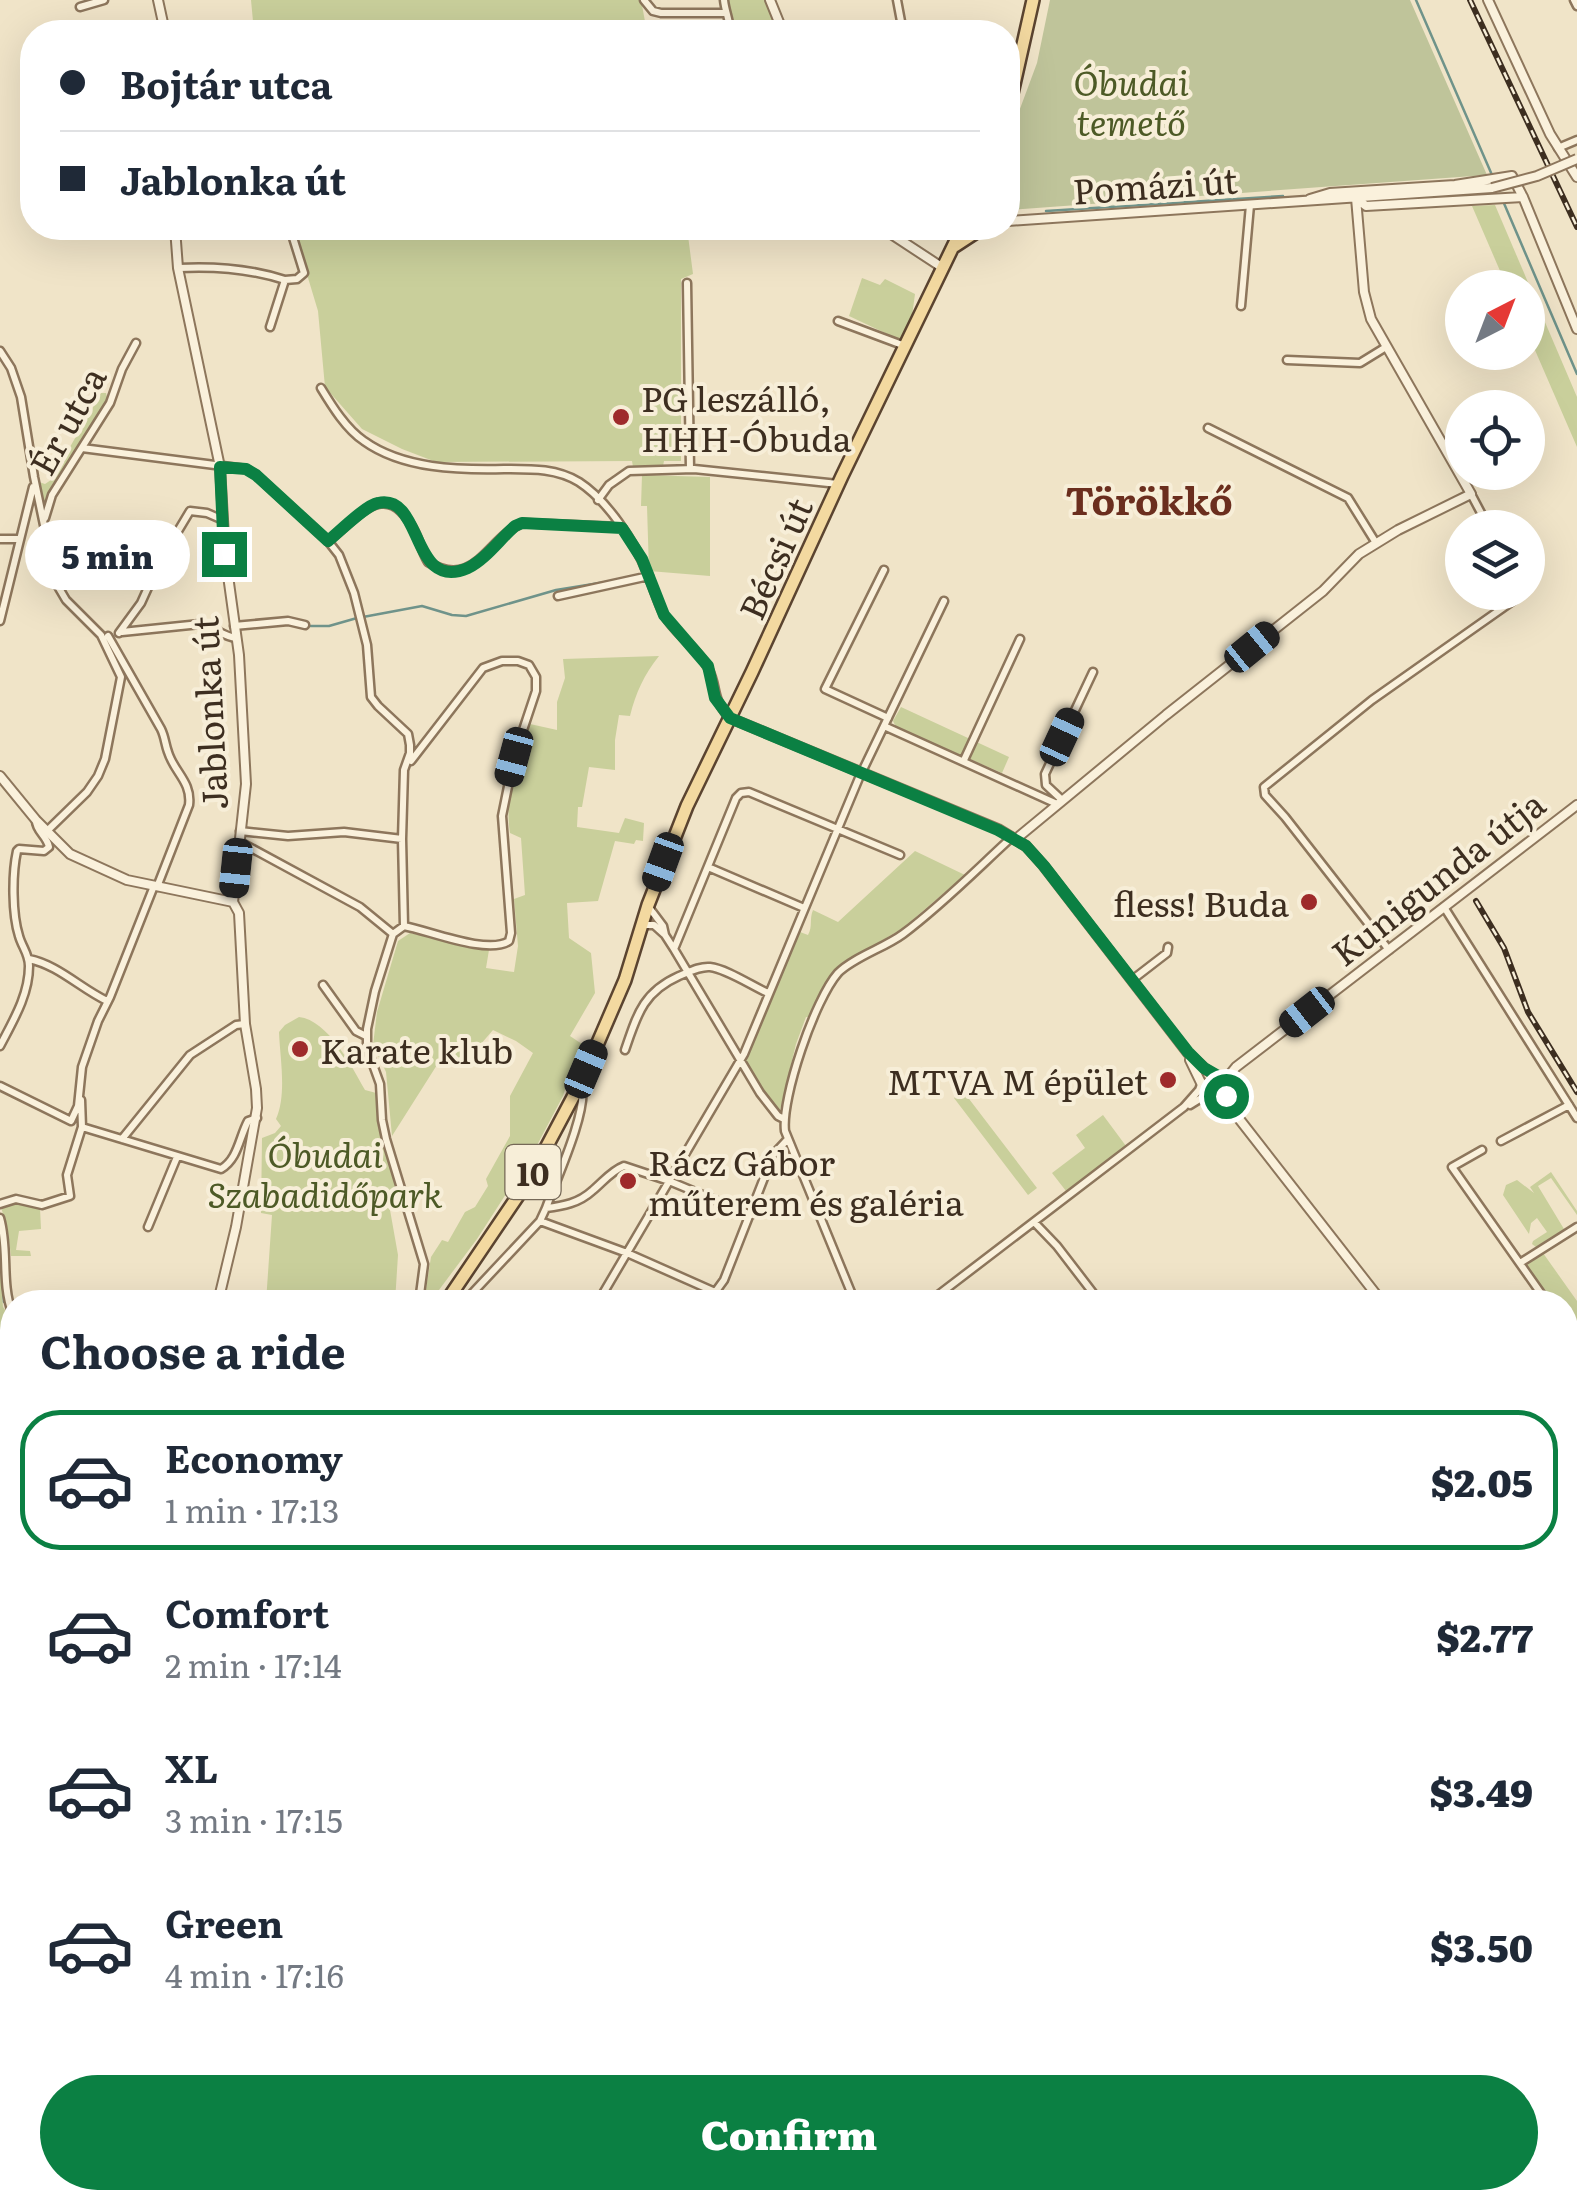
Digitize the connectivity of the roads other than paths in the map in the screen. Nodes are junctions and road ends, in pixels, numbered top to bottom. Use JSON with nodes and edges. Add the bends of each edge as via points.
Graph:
{"nodes":[{"id":1,"x":104,"y":0,"type":"edge"},
{"id":2,"x":644,"y":0,"type":"edge"},
{"id":3,"x":724,"y":0,"type":"edge"},
{"id":4,"x":1034,"y":0,"type":"edge"},
{"id":5,"x":1488,"y":0,"type":"edge"},
{"id":6,"x":80,"y":6,"type":"dead end"},
{"id":7,"x":726,"y":13,"type":"junction"},
{"id":8,"x":729,"y":20,"type":"edge"},
{"id":9,"x":1020,"y":59,"type":"edge"},
{"id":10,"x":1577,"y":140,"type":"edge"},
{"id":11,"x":1558,"y":148,"type":"junction"},
{"id":12,"x":1577,"y":158,"type":"edge"},
{"id":13,"x":1577,"y":178,"type":"edge"},
{"id":14,"x":1490,"y":184,"type":"junction"},
{"id":15,"x":1523,"y":197,"type":"junction"},
{"id":16,"x":1356,"y":198,"type":"junction"},
{"id":17,"x":1306,"y":201,"type":"junction"},
{"id":18,"x":1250,"y":205,"type":"junction"},
{"id":19,"x":1020,"y":221,"type":"edge"},
{"id":20,"x":175,"y":240,"type":"edge"},
{"id":21,"x":294,"y":240,"type":"edge"},
{"id":22,"x":904,"y":240,"type":"edge"},
{"id":23,"x":956,"y":240,"type":"edge"},
{"id":24,"x":966,"y":240,"type":"edge"},
{"id":25,"x":952,"y":249,"type":"junction"},
{"id":26,"x":178,"y":268,"type":"junction"},
{"id":27,"x":943,"y":268,"type":"junction"},
{"id":28,"x":285,"y":280,"type":"junction"},
{"id":29,"x":686,"y":283,"type":"dead end"},
{"id":30,"x":1241,"y":306,"type":"dead end"},
{"id":31,"x":838,"y":321,"type":"dead end"},
{"id":32,"x":270,"y":327,"type":"dead end"},
{"id":33,"x":1577,"y":329,"type":"edge"},
{"id":34,"x":136,"y":343,"type":"dead end"},
{"id":35,"x":906,"y":346,"type":"junction"},
{"id":36,"x":1386,"y":347,"type":"junction"},
{"id":37,"x":0,"y":351,"type":"edge"},
{"id":38,"x":1288,"y":360,"type":"dead end"},
{"id":39,"x":321,"y":388,"type":"dead end"},
{"id":40,"x":1208,"y":428,"type":"dead end"},
{"id":41,"x":82,"y":448,"type":"junction"},
{"id":42,"x":220,"y":467,"type":"junction"},
{"id":43,"x":690,"y":469,"type":"junction"},
{"id":44,"x":35,"y":481,"type":"junction"},
{"id":45,"x":816,"y":481,"type":"junction"},
{"id":46,"x":838,"y":484,"type":"junction"},
{"id":47,"x":1471,"y":494,"type":"junction"},
{"id":48,"x":598,"y":500,"type":"junction"},
{"id":49,"x":831,"y":500,"type":"junction"},
{"id":50,"x":1479,"y":510,"type":"edge"},
{"id":51,"x":224,"y":520,"type":"junction"},
{"id":52,"x":44,"y":523,"type":"junction"},
{"id":53,"x":622,"y":528,"type":"junction"},
{"id":54,"x":19,"y":538,"type":"junction"},
{"id":55,"x":0,"y":539,"type":"edge"},
{"id":56,"x":328,"y":541,"type":"junction"},
{"id":57,"x":1376,"y":543,"type":"junction"},
{"id":58,"x":884,"y":570,"type":"dead end"},
{"id":59,"x":649,"y":576,"type":"junction"},
{"id":60,"x":558,"y":596,"type":"dead end"},
{"id":61,"x":944,"y":601,"type":"dead end"},
{"id":62,"x":1497,"y":610,"type":"edge"},
{"id":63,"x":0,"y":621,"type":"edge"},
{"id":64,"x":306,"y":625,"type":"dead end"},
{"id":65,"x":234,"y":626,"type":"junction"},
{"id":66,"x":119,"y":632,"type":"junction"},
{"id":67,"x":104,"y":636,"type":"junction"},
{"id":68,"x":236,"y":638,"type":"junction"},
{"id":69,"x":1020,"y":639,"type":"dead end"},
{"id":70,"x":1093,"y":672,"type":"dead end"},
{"id":71,"x":715,"y":698,"type":"junction"},
{"id":72,"x":740,"y":698,"type":"junction"},
{"id":73,"x":730,"y":718,"type":"junction"},
{"id":74,"x":888,"y":718,"type":"junction"},
{"id":75,"x":884,"y":726,"type":"junction"},
{"id":76,"x":408,"y":734,"type":"junction"},
{"id":77,"x":432,"y":736,"type":"junction"},
{"id":78,"x":964,"y":760,"type":"junction"},
{"id":79,"x":404,"y":770,"type":"junction"},
{"id":80,"x":862,"y":772,"type":"junction"},
{"id":81,"x":0,"y":776,"type":"edge"},
{"id":82,"x":1044,"y":779,"type":"junction"},
{"id":83,"x":1027,"y":790,"type":"junction"},
{"id":84,"x":1060,"y":802,"type":"junction"},
{"id":85,"x":1577,"y":804,"type":"edge"},
{"id":86,"x":36,"y":820,"type":"junction"},
{"id":87,"x":838,"y":829,"type":"junction"},
{"id":88,"x":46,"y":831,"type":"junction"},
{"id":89,"x":240,"y":831,"type":"junction"},
{"id":90,"x":1014,"y":838,"type":"junction"},
{"id":91,"x":402,"y":839,"type":"junction"},
{"id":92,"x":239,"y":841,"type":"junction"},
{"id":93,"x":900,"y":855,"type":"dead end"},
{"id":94,"x":708,"y":867,"type":"junction"},
{"id":95,"x":156,"y":886,"type":"junction"},
{"id":96,"x":233,"y":902,"type":"junction"},
{"id":97,"x":648,"y":905,"type":"junction"},
{"id":98,"x":804,"y":908,"type":"junction"},
{"id":99,"x":1444,"y":908,"type":"junction"},
{"id":100,"x":642,"y":924,"type":"junction"},
{"id":101,"x":404,"y":926,"type":"junction"},
{"id":102,"x":393,"y":934,"type":"junction"},
{"id":103,"x":665,"y":934,"type":"junction"},
{"id":104,"x":1168,"y":947,"type":"dead end"},
{"id":105,"x":674,"y":949,"type":"junction"},
{"id":106,"x":1388,"y":950,"type":"junction"},
{"id":107,"x":29,"y":959,"type":"junction"},
{"id":108,"x":687,"y":973,"type":"junction"},
{"id":109,"x":1132,"y":980,"type":"junction"},
{"id":110,"x":323,"y":985,"type":"dead end"},
{"id":111,"x":768,"y":994,"type":"junction"},
{"id":112,"x":107,"y":1001,"type":"junction"},
{"id":113,"x":245,"y":1024,"type":"junction"},
{"id":114,"x":366,"y":1036,"type":"junction"},
{"id":115,"x":0,"y":1046,"type":"edge"},
{"id":116,"x":625,"y":1050,"type":"dead end"},
{"id":117,"x":1188,"y":1052,"type":"junction"},
{"id":118,"x":740,"y":1061,"type":"junction"},
{"id":119,"x":1236,"y":1067,"type":"junction"},
{"id":120,"x":1212,"y":1074,"type":"junction"},
{"id":121,"x":581,"y":1082,"type":"junction"},
{"id":122,"x":1202,"y":1082,"type":"junction"},
{"id":123,"x":0,"y":1086,"type":"edge"},
{"id":124,"x":1216,"y":1089,"type":"junction"},
{"id":125,"x":80,"y":1092,"type":"junction"},
{"id":126,"x":1184,"y":1106,"type":"junction"},
{"id":127,"x":1569,"y":1106,"type":"junction"},
{"id":128,"x":256,"y":1118,"type":"junction"},
{"id":129,"x":1577,"y":1118,"type":"edge"},
{"id":130,"x":784,"y":1119,"type":"junction"},
{"id":131,"x":82,"y":1126,"type":"junction"},
{"id":132,"x":122,"y":1138,"type":"junction"},
{"id":133,"x":787,"y":1140,"type":"junction"},
{"id":134,"x":1501,"y":1141,"type":"dead end"},
{"id":135,"x":1482,"y":1150,"type":"dead end"},
{"id":136,"x":177,"y":1157,"type":"junction"},
{"id":137,"x":669,"y":1181,"type":"junction"},
{"id":138,"x":0,"y":1204,"type":"edge"},
{"id":139,"x":546,"y":1208,"type":"junction"},
{"id":140,"x":751,"y":1215,"type":"junction"},
{"id":141,"x":0,"y":1218,"type":"edge"},
{"id":142,"x":540,"y":1220,"type":"junction"},
{"id":143,"x":1034,"y":1222,"type":"junction"},
{"id":144,"x":148,"y":1227,"type":"dead end"},
{"id":145,"x":1577,"y":1227,"type":"edge"},
{"id":146,"x":627,"y":1253,"type":"junction"},
{"id":147,"x":1520,"y":1262,"type":"junction"},
{"id":148,"x":8,"y":1290,"type":"edge"},
{"id":149,"x":221,"y":1290,"type":"edge"},
{"id":150,"x":421,"y":1290,"type":"edge"},
{"id":151,"x":454,"y":1290,"type":"edge"},
{"id":152,"x":475,"y":1290,"type":"edge"},
{"id":153,"x":605,"y":1290,"type":"edge"},
{"id":154,"x":710,"y":1290,"type":"edge"},
{"id":155,"x":716,"y":1290,"type":"edge"},
{"id":156,"x":850,"y":1290,"type":"edge"},
{"id":157,"x":945,"y":1290,"type":"edge"},
{"id":158,"x":1091,"y":1290,"type":"edge"},
{"id":159,"x":1373,"y":1290,"type":"edge"},
{"id":160,"x":1539,"y":1290,"type":"edge"}],
"edges":[{"from":1,"to":6,"type":"street"},
{"from":2,"to":7,"type":"street","via":[[662,14]]},
{"from":3,"to":7,"type":"street"},
{"from":4,"to":9,"type":"main road"},
{"from":5,"to":11,"type":"street"},
{"from":7,"to":8,"type":"street"},
{"from":10,"to":11,"type":"street"},
{"from":11,"to":13,"type":"street"},
{"from":12,"to":14,"type":"street","bridge":true,"via":[[1537,176]]},
{"from":14,"to":15,"type":"street","name":"Pomázi út","via":[[1510,175]]},
{"from":14,"to":16,"type":"street","name":"Pomázi út"},
{"from":14,"to":17,"type":"street","name":"Pomázi út","via":[[1330,193]]},
{"from":15,"to":16,"type":"street","via":[[1366,206]]},
{"from":15,"to":33,"type":"street"},
{"from":16,"to":17,"type":"street","name":"Pomázi út"},
{"from":16,"to":36,"type":"street","via":[[1366,302]]},
{"from":17,"to":18,"type":"street","name":"Pomázi út"},
{"from":18,"to":19,"type":"street","name":"Pomázi út"},
{"from":18,"to":30,"type":"street"},
{"from":20,"to":26,"type":"street","name":"Jablonka út"},
{"from":21,"to":28,"type":"street","via":[[304,273]]},
{"from":22,"to":27,"type":"street"},
{"from":23,"to":25,"type":"main road","name":"Bécsi út","number":"10"},
{"from":24,"to":25,"type":"main road"},
{"from":25,"to":27,"type":"main road","name":"Bécsi út","number":"10"},
{"from":26,"to":28,"type":"street"},
{"from":26,"to":42,"type":"street","name":"Jablonka út"},
{"from":27,"to":35,"type":"main road","name":"Bécsi út","number":"10"},
{"from":28,"to":32,"type":"street"},
{"from":29,"to":43,"type":"street"},
{"from":31,"to":35,"type":"street"},
{"from":34,"to":41,"type":"street","name":"Ér utca"},
{"from":35,"to":46,"type":"main road","name":"Bécsi út","number":"10"},
{"from":36,"to":38,"type":"street","via":[[1360,363]]},
{"from":36,"to":47,"type":"street"},
{"from":37,"to":44,"type":"street","via":[[18,386]]},
{"from":39,"to":48,"type":"street","via":[[356,435],[388,453],[452,468],[548,470],[576,480]]},
{"from":40,"to":57,"type":"street","via":[[1348,498]]},
{"from":41,"to":42,"type":"street"},
{"from":41,"to":52,"type":"street","name":"Ér utca","via":[[52,495]]},
{"from":42,"to":51,"type":"street","name":"Jablonka út"},
{"from":42,"to":56,"type":"street","via":[[256,475]]},
{"from":43,"to":45,"type":"street"},
{"from":43,"to":48,"type":"street","via":[[629,471]]},
{"from":44,"to":52,"type":"street"},
{"from":44,"to":54,"type":"street"},
{"from":45,"to":46,"type":"street"},
{"from":45,"to":49,"type":"street"},
{"from":46,"to":49,"type":"main road","name":"Bécsi út","number":"10"},
{"from":47,"to":50,"type":"street"},
{"from":47,"to":57,"type":"street"},
{"from":48,"to":53,"type":"street"},
{"from":49,"to":72,"type":"main road","name":"Bécsi út","number":"10"},
{"from":51,"to":65,"type":"street","name":"Jablonka út"},
{"from":51,"to":66,"type":"street","via":[[190,511]]},
{"from":52,"to":67,"type":"street","via":[[59,591]]},
{"from":53,"to":56,"type":"street","via":[[522,523],[476,563],[451,571],[428,562],[404,512],[383,502]]},
{"from":53,"to":59,"type":"street"},
{"from":54,"to":55,"type":"street"},
{"from":54,"to":63,"type":"street"},
{"from":56,"to":76,"type":"street","via":[[354,594],[368,645],[371,697]]},
{"from":57,"to":84,"type":"street"},
{"from":58,"to":74,"type":"street","via":[[825,689]]},
{"from":59,"to":60,"type":"street"},
{"from":59,"to":71,"type":"street","via":[[664,615],[708,666]]},
{"from":61,"to":74,"type":"street"},
{"from":62,"to":106,"type":"street","via":[[1263,789]]},
{"from":64,"to":65,"type":"street"},
{"from":65,"to":68,"type":"street","name":"Jablonka út"},
{"from":66,"to":67,"type":"street"},
{"from":66,"to":68,"type":"street","via":[[200,624]]},
{"from":67,"to":88,"type":"street","via":[[121,677],[102,767],[87,792]]},
{"from":67,"to":95,"type":"street","via":[[161,729],[190,799]]},
{"from":68,"to":89,"type":"street","name":"Jablonka út","via":[[246,784]]},
{"from":69,"to":78,"type":"street"},
{"from":70,"to":82,"type":"street"},
{"from":71,"to":72,"type":"street"},
{"from":71,"to":73,"type":"street"},
{"from":72,"to":73,"type":"main road","name":"Bécsi út","number":"10"},
{"from":73,"to":80,"type":"street"},
{"from":73,"to":97,"type":"main road","name":"Bécsi út","number":"10"},
{"from":74,"to":75,"type":"street"},
{"from":75,"to":78,"type":"street"},
{"from":75,"to":80,"type":"street"},
{"from":76,"to":77,"type":"street"},
{"from":76,"to":79,"type":"street"},
{"from":77,"to":79,"type":"street"},
{"from":77,"to":101,"type":"street","via":[[483,668],[514,661],[531,667],[536,690],[502,816],[509,941],[494,946]]},
{"from":78,"to":83,"type":"street"},
{"from":79,"to":91,"type":"street"},
{"from":80,"to":87,"type":"street"},
{"from":80,"to":90,"type":"street"},
{"from":81,"to":86,"type":"street"},
{"from":82,"to":83,"type":"street"},
{"from":82,"to":84,"type":"street"},
{"from":83,"to":84,"type":"street"},
{"from":84,"to":90,"type":"street"},
{"from":85,"to":99,"type":"street","name":"Kunigunda útja"},
{"from":86,"to":88,"type":"street"},
{"from":86,"to":107,"type":"street","via":[[48,847],[19,849],[13,872],[18,932]]},
{"from":87,"to":93,"type":"street"},
{"from":87,"to":94,"type":"street","via":[[741,793]]},
{"from":87,"to":98,"type":"street"},
{"from":88,"to":95,"type":"street","via":[[70,854]]},
{"from":89,"to":91,"type":"street"},
{"from":89,"to":92,"type":"street","name":"Jablonka út"},
{"from":90,"to":109,"type":"street","via":[[1044,866]]},
{"from":90,"to":130,"type":"street","via":[[925,917],[836,976],[815,1013]]},
{"from":91,"to":101,"type":"street"},
{"from":92,"to":96,"type":"street","name":"Jablonka út"},
{"from":92,"to":102,"type":"street","via":[[360,906]]},
{"from":94,"to":98,"type":"street"},
{"from":94,"to":105,"type":"street"},
{"from":95,"to":96,"type":"street"},
{"from":95,"to":112,"type":"street"},
{"from":96,"to":113,"type":"street","name":"Jablonka út"},
{"from":97,"to":100,"type":"main road","name":"Bécsi út","number":"10"},
{"from":97,"to":103,"type":"street"},
{"from":98,"to":111,"type":"street"},
{"from":99,"to":106,"type":"street","name":"Kunigunda útja"},
{"from":99,"to":127,"type":"street"},
{"from":100,"to":103,"type":"street"},
{"from":100,"to":121,"type":"main road","name":"Bécsi út","number":"10"},
{"from":101,"to":102,"type":"street"},
{"from":102,"to":114,"type":"street"},
{"from":103,"to":105,"type":"street"},
{"from":104,"to":109,"type":"street"},
{"from":105,"to":108,"type":"street"},
{"from":106,"to":119,"type":"street","name":"Kunigunda útja"},
{"from":107,"to":112,"type":"street"},
{"from":107,"to":115,"type":"street","via":[[20,1005]]},
{"from":108,"to":111,"type":"street","via":[[721,971]]},
{"from":108,"to":116,"type":"street","via":[[649,996]]},
{"from":108,"to":118,"type":"street"},
{"from":109,"to":117,"type":"street"},
{"from":110,"to":114,"type":"street"},
{"from":111,"to":118,"type":"street"},
{"from":112,"to":125,"type":"street","via":[[82,1067]]},
{"from":113,"to":128,"type":"street","name":"Jablonka út"},
{"from":113,"to":132,"type":"street","via":[[190,1055]]},
{"from":114,"to":150,"type":"street","via":[[386,1139],[424,1264]]},
{"from":117,"to":120,"type":"street"},
{"from":117,"to":122,"type":"street"},
{"from":118,"to":130,"type":"street"},
{"from":118,"to":137,"type":"street"},
{"from":119,"to":120,"type":"street","name":"Kunigunda útja"},
{"from":119,"to":124,"type":"street","name":"Kunigunda útja"},
{"from":120,"to":122,"type":"street","name":"Kunigunda útja"},
{"from":120,"to":124,"type":"street","via":[[1219,1078]]},
{"from":121,"to":139,"type":"street","name":"Bécsi út","via":[[584,1100]]},
{"from":121,"to":151,"type":"main road","name":"Bécsi út","number":"10","via":[[530,1178]]},
{"from":122,"to":124,"type":"street"},
{"from":122,"to":126,"type":"street","name":"Kunigunda útja"},
{"from":123,"to":125,"type":"street","via":[[71,1121]]},
{"from":124,"to":126,"type":"street","name":"Kunigunda útja"},
{"from":124,"to":159,"type":"street"},
{"from":125,"to":131,"type":"street"},
{"from":126,"to":143,"type":"street","name":"Kunigunda útja"},
{"from":127,"to":129,"type":"street"},
{"from":127,"to":134,"type":"street"},
{"from":128,"to":136,"type":"street","via":[[248,1121],[224,1168]]},
{"from":128,"to":149,"type":"street","name":"Jablonka út"},
{"from":130,"to":133,"type":"street"},
{"from":131,"to":132,"type":"street"},
{"from":131,"to":138,"type":"street","via":[[67,1175],[70,1196],[42,1206],[16,1199]]},
{"from":132,"to":136,"type":"street"},
{"from":133,"to":140,"type":"street","via":[[773,1155]]},
{"from":133,"to":156,"type":"street"},
{"from":135,"to":147,"type":"street","via":[[1452,1167]]},
{"from":136,"to":144,"type":"street"},
{"from":137,"to":139,"type":"street","via":[[624,1166],[578,1201]]},
{"from":137,"to":140,"type":"street"},
{"from":137,"to":146,"type":"street"},
{"from":139,"to":142,"type":"street","name":"Bécsi út"},
{"from":140,"to":155,"type":"street"},
{"from":141,"to":148,"type":"street"},
{"from":142,"to":146,"type":"street"},
{"from":142,"to":152,"type":"street","name":"Bécsi út"},
{"from":143,"to":157,"type":"street","name":"Kunigunda útja"},
{"from":143,"to":158,"type":"street"},
{"from":145,"to":147,"type":"street"},
{"from":146,"to":153,"type":"street"},
{"from":146,"to":154,"type":"street"},
{"from":147,"to":160,"type":"street"}]}
